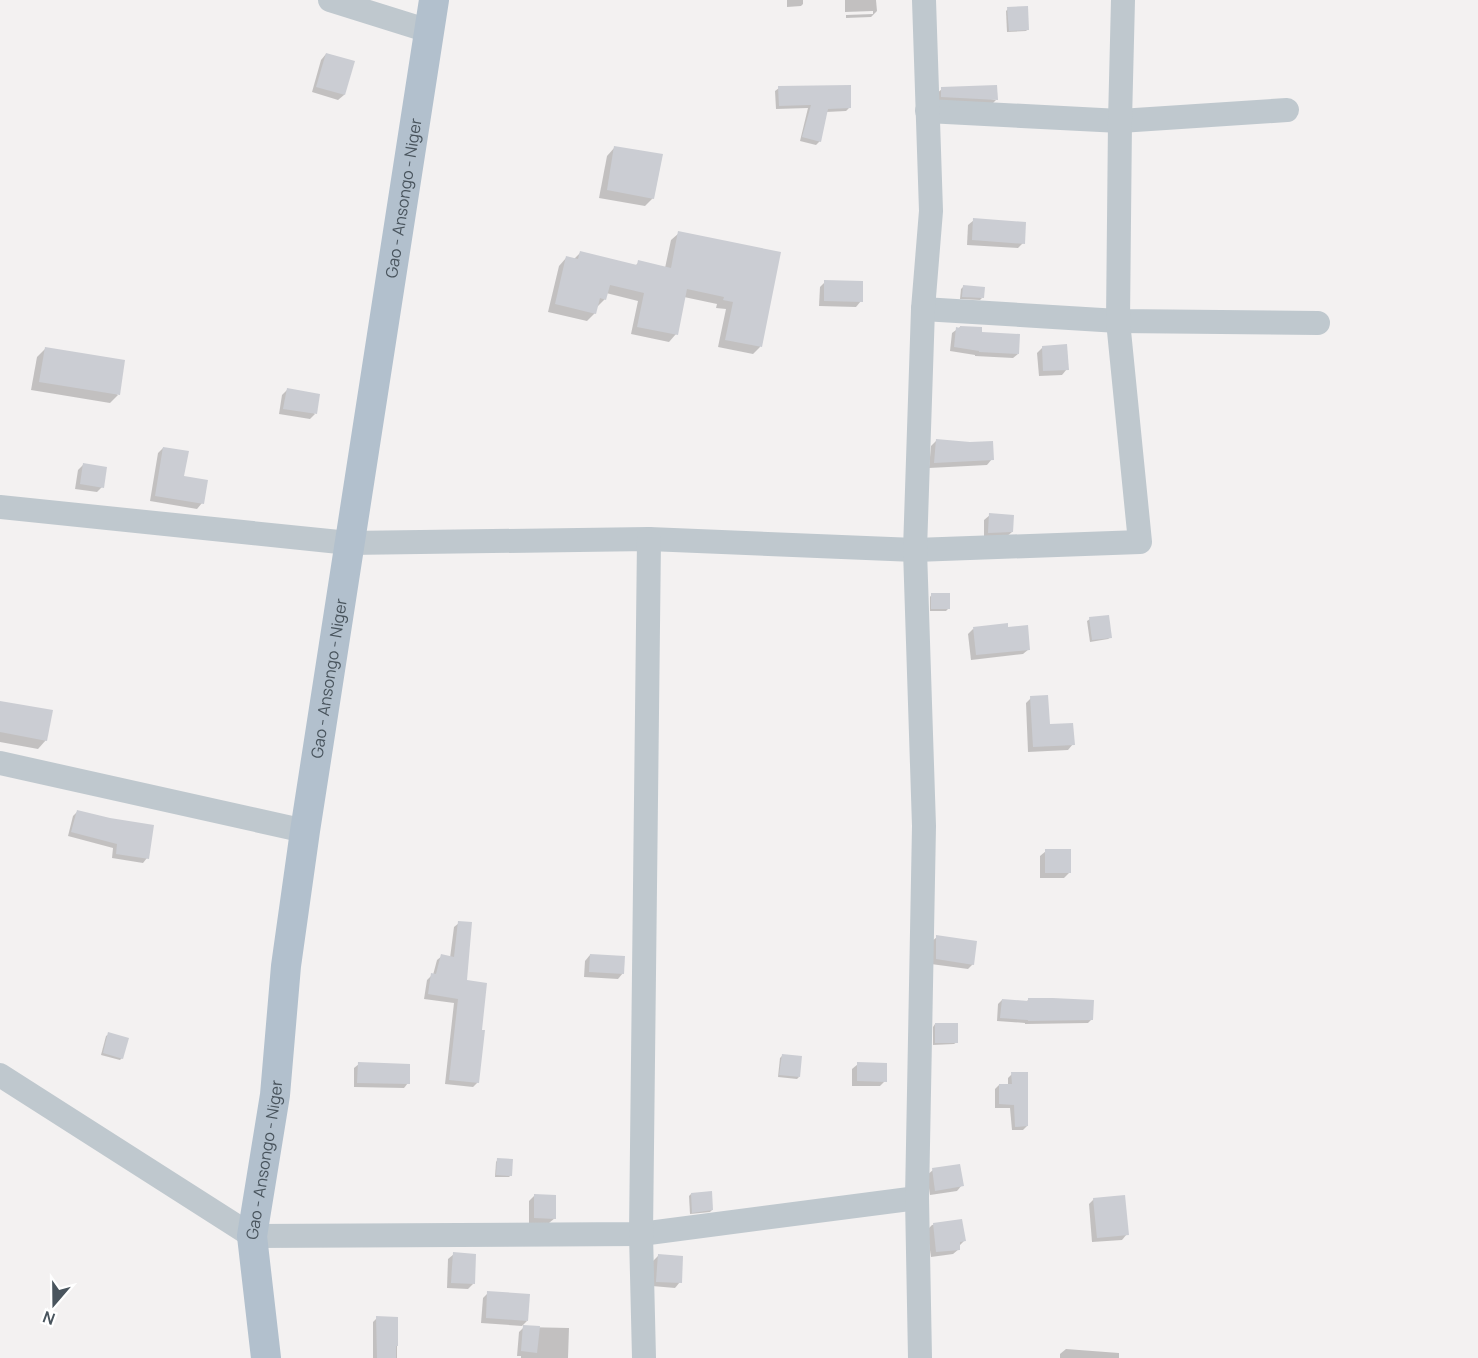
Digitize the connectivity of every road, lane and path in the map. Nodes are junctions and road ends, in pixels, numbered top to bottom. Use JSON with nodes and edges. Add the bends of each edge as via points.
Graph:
{"nodes":[{"id":1,"x":330,"y":0,"type":"edge"},
{"id":2,"x":434,"y":0,"type":"edge"},
{"id":3,"x":924,"y":0,"type":"edge"},
{"id":4,"x":1123,"y":0,"type":"edge"},
{"id":5,"x":429,"y":31,"type":"junction"},
{"id":6,"x":1287,"y":110,"type":"dead end"},
{"id":7,"x":927,"y":111,"type":"junction"},
{"id":8,"x":1120,"y":121,"type":"junction"},
{"id":9,"x":923,"y":309,"type":"junction"},
{"id":10,"x":1118,"y":321,"type":"junction"},
{"id":11,"x":1318,"y":323,"type":"dead end"},
{"id":12,"x":0,"y":507,"type":"edge"},
{"id":13,"x":649,"y":539,"type":"junction"},
{"id":14,"x":349,"y":543,"type":"junction"},
{"id":15,"x":915,"y":550,"type":"junction"},
{"id":16,"x":0,"y":763,"type":"edge"},
{"id":17,"x":305,"y":831,"type":"junction"},
{"id":18,"x":0,"y":1075,"type":"edge"},
{"id":19,"x":916,"y":1198,"type":"junction"},
{"id":20,"x":641,"y":1234,"type":"junction"},
{"id":21,"x":252,"y":1236,"type":"junction"},
{"id":22,"x":266,"y":1358,"type":"edge"},
{"id":23,"x":644,"y":1358,"type":"edge"},
{"id":24,"x":920,"y":1358,"type":"edge"}],
"edges":[{"from":1,"to":5,"type":"street"},
{"from":2,"to":5,"type":"main road","name":"Gao - Ansongo - Niger"},
{"from":3,"to":7,"type":"street"},
{"from":4,"to":8,"type":"street"},
{"from":5,"to":14,"type":"main road","name":"Gao - Ansongo - Niger"},
{"from":6,"to":8,"type":"street"},
{"from":7,"to":8,"type":"street"},
{"from":7,"to":9,"type":"street","via":[[931,211]]},
{"from":8,"to":10,"type":"street"},
{"from":9,"to":10,"type":"street"},
{"from":9,"to":15,"type":"street"},
{"from":10,"to":11,"type":"street"},
{"from":10,"to":15,"type":"street","via":[[1140,542]]},
{"from":12,"to":14,"type":"street"},
{"from":13,"to":14,"type":"street"},
{"from":13,"to":15,"type":"street"},
{"from":13,"to":20,"type":"street"},
{"from":14,"to":17,"type":"main road","name":"Gao - Ansongo - Niger"},
{"from":15,"to":19,"type":"street","via":[[924,826]]},
{"from":16,"to":17,"type":"street"},
{"from":17,"to":21,"type":"main road","name":"Gao - Ansongo - Niger","via":[[286,966],[276,1095]]},
{"from":18,"to":21,"type":"street"},
{"from":19,"to":20,"type":"street"},
{"from":19,"to":24,"type":"street"},
{"from":20,"to":21,"type":"street"},
{"from":20,"to":23,"type":"street"},
{"from":21,"to":22,"type":"main road","name":"Gao - Ansongo - Niger"}]}
